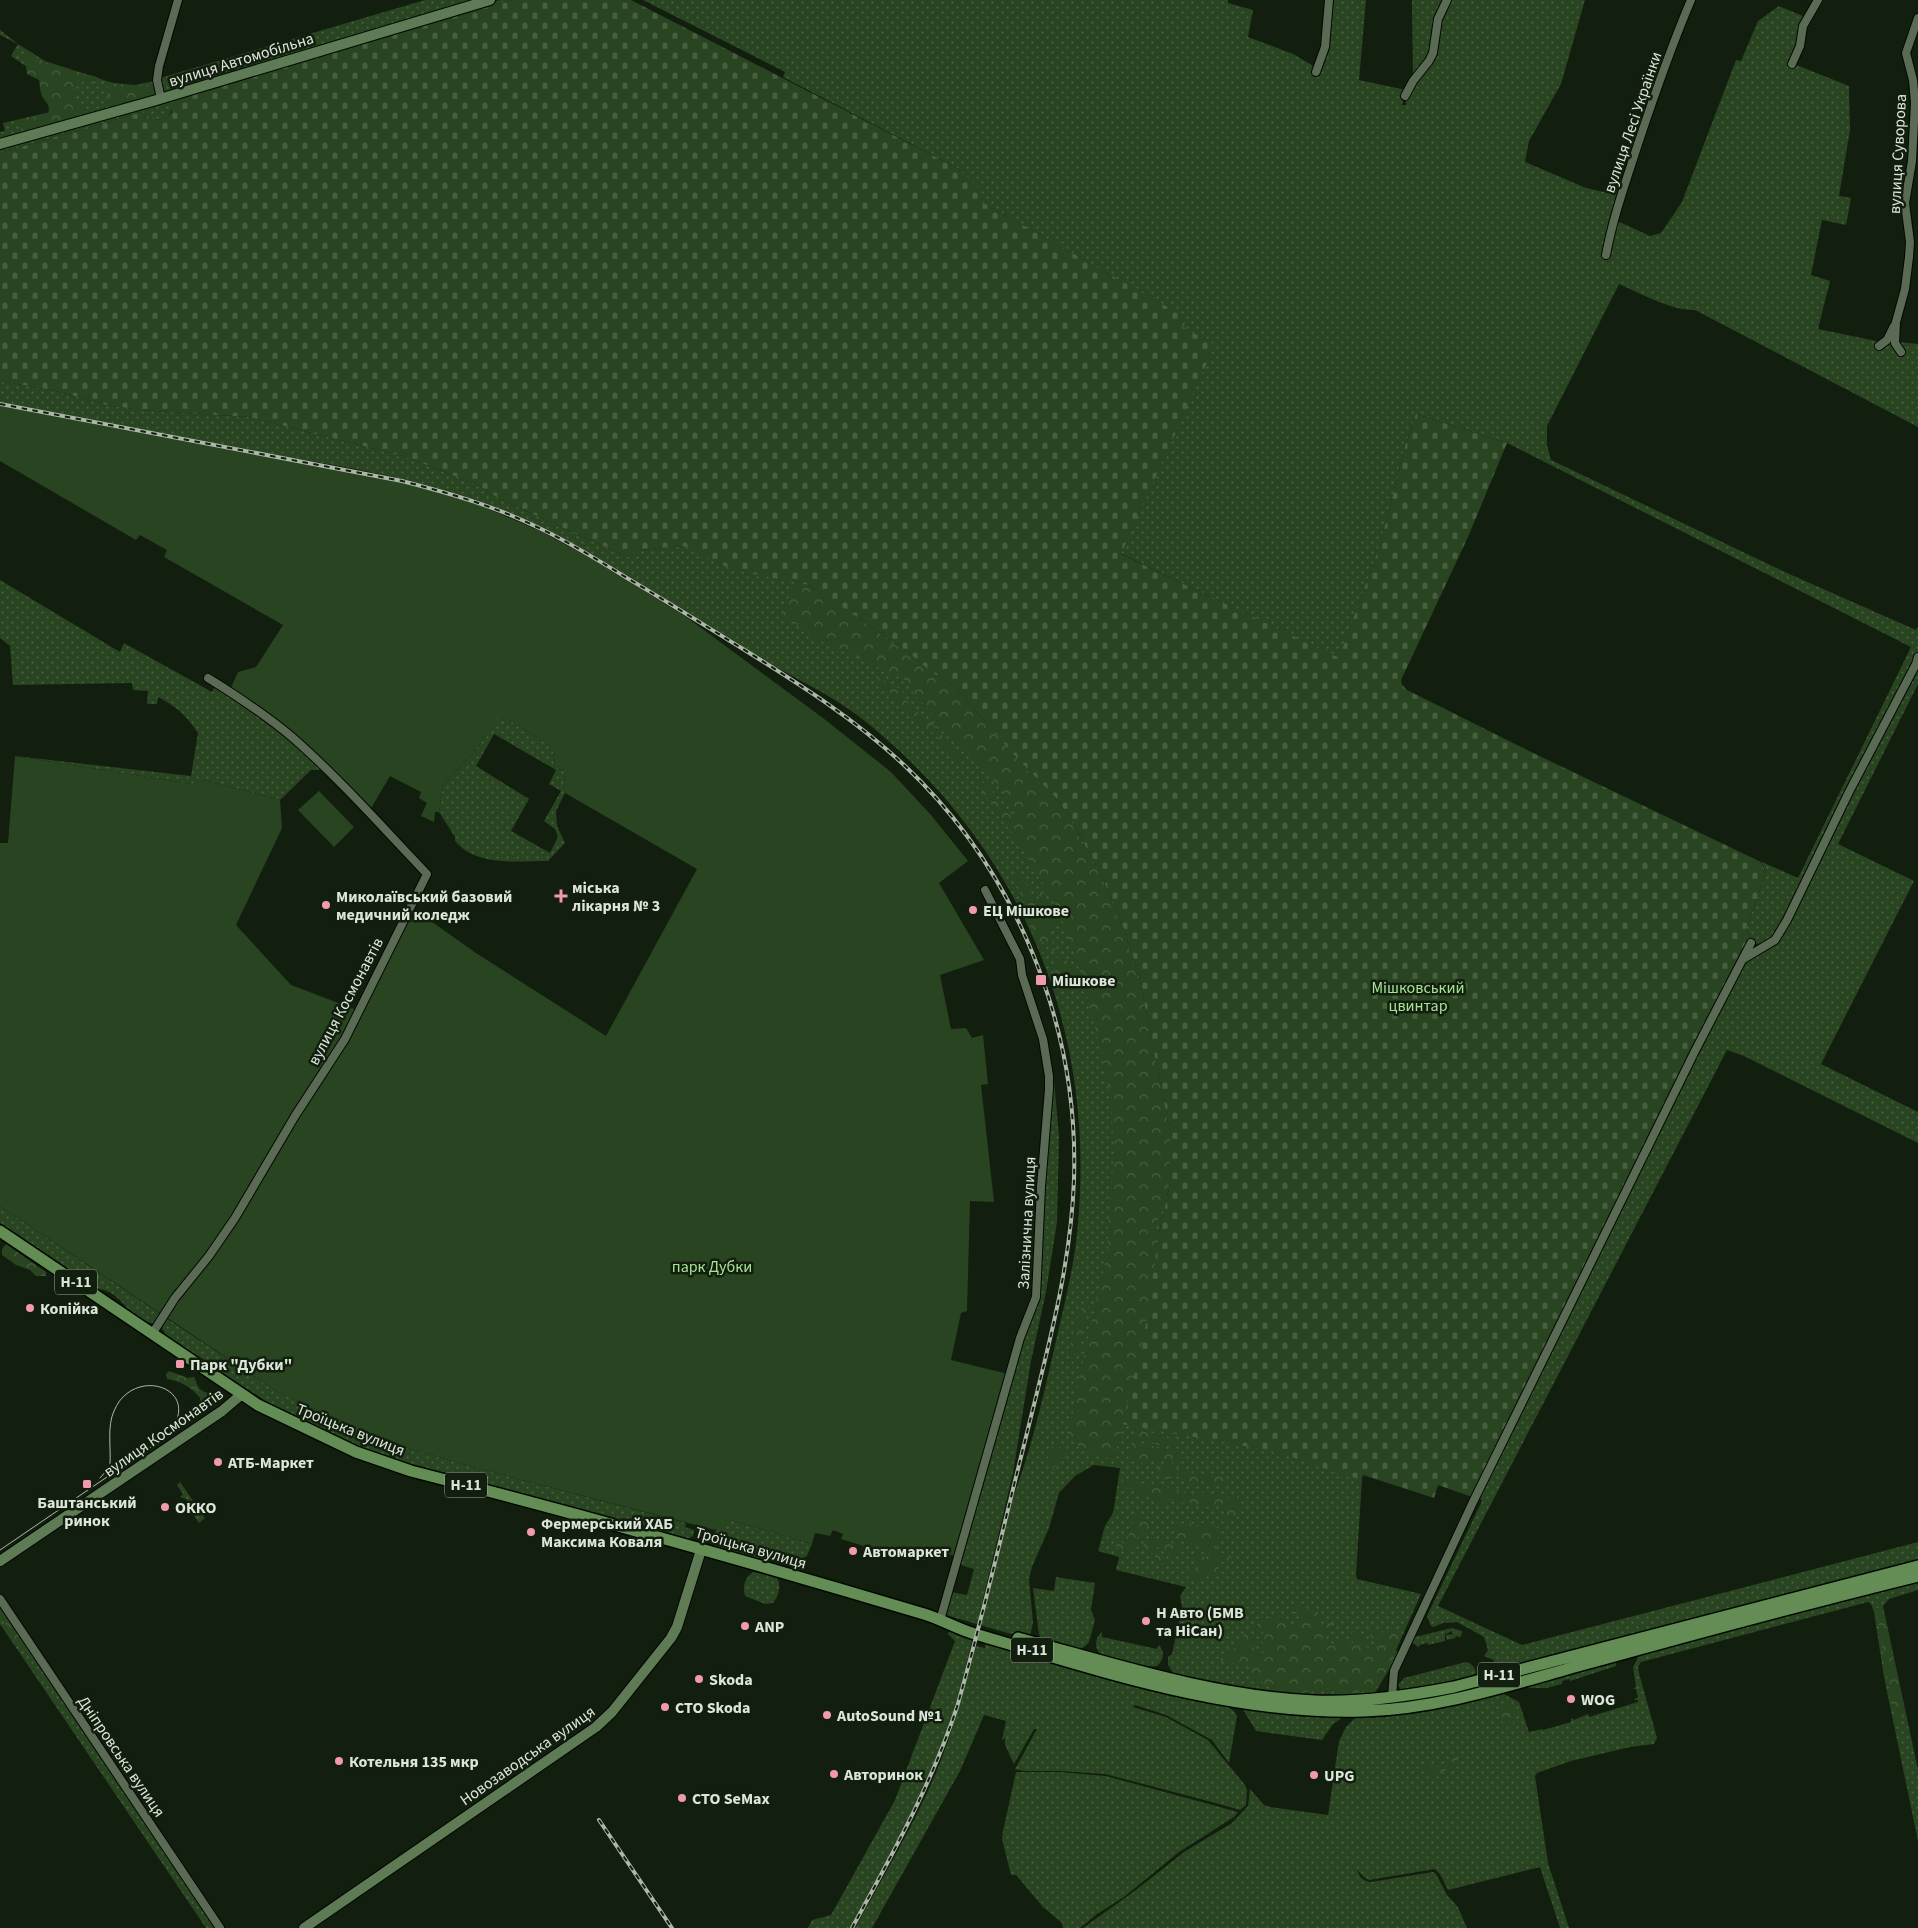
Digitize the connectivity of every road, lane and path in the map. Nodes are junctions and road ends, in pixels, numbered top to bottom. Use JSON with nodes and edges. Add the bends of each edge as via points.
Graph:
{"nodes":[{"id":1,"x":178,"y":0,"type":"edge"},
{"id":2,"x":490,"y":0,"type":"edge"},
{"id":3,"x":1330,"y":0,"type":"edge"},
{"id":4,"x":1447,"y":0,"type":"edge"},
{"id":5,"x":1691,"y":0,"type":"edge"},
{"id":6,"x":1818,"y":0,"type":"edge"},
{"id":7,"x":1918,"y":18,"type":"edge"},
{"id":8,"x":1792,"y":64,"type":"dead end"},
{"id":9,"x":1316,"y":72,"type":"dead end"},
{"id":10,"x":1405,"y":96,"type":"dead end"},
{"id":11,"x":161,"y":99,"type":"junction"},
{"id":12,"x":0,"y":144,"type":"edge"},
{"id":13,"x":1606,"y":256,"type":"dead end"},
{"id":14,"x":1896,"y":322,"type":"junction"},
{"id":15,"x":1879,"y":346,"type":"dead end"},
{"id":16,"x":1901,"y":352,"type":"dead end"},
{"id":17,"x":1918,"y":657,"type":"edge"},
{"id":18,"x":208,"y":678,"type":"dead end"},
{"id":19,"x":985,"y":890,"type":"dead end"},
{"id":20,"x":1751,"y":943,"type":"dead end"},
{"id":21,"x":1743,"y":959,"type":"junction"},
{"id":22,"x":0,"y":1232,"type":"edge"},
{"id":23,"x":152,"y":1334,"type":"junction"},
{"id":24,"x":242,"y":1394,"type":"junction"},
{"id":25,"x":701,"y":1550,"type":"junction"},
{"id":26,"x":0,"y":1561,"type":"edge"},
{"id":27,"x":1918,"y":1566,"type":"edge"},
{"id":28,"x":1918,"y":1576,"type":"edge"},
{"id":29,"x":0,"y":1599,"type":"edge"},
{"id":30,"x":938,"y":1617,"type":"junction"},
{"id":31,"x":1392,"y":1697,"type":"junction"},
{"id":32,"x":220,"y":1928,"type":"edge"},
{"id":33,"x":304,"y":1928,"type":"edge"}],
"edges":[{"from":1,"to":11,"type":"street","via":[[159,66],[157,80]]},
{"from":2,"to":11,"type":"street","name":"вулиця Автомобільна"},
{"from":3,"to":9,"type":"street","via":[[1325,47]]},
{"from":4,"to":10,"type":"street","via":[[1438,19],[1429,62]]},
{"from":5,"to":13,"type":"street","name":"вулиця Лесі Українки","via":[[1644,126],[1614,219]]},
{"from":6,"to":8,"type":"street","via":[[1803,26],[1800,46]]},
{"from":7,"to":14,"type":"street","name":"вулиця Суворова","via":[[1906,53],[1915,89],[1912,161],[1905,203],[1910,242],[1905,289]]},
{"from":11,"to":12,"type":"street","name":"вулиця Автомобільна"},
{"from":14,"to":15,"type":"street","name":"вулиця Суворова","via":[[1887,340]]},
{"from":14,"to":16,"type":"street","name":"вулиця Суворова","via":[[1895,343]]},
{"from":17,"to":21,"type":"street","via":[[1787,920],[1775,940]]},
{"from":18,"to":23,"type":"street","name":"вулиця Космонавтів","via":[[244,700],[292,737],[427,874],[333,1060],[295,1116],[219,1243],[175,1298]]},
{"from":19,"to":30,"type":"street","name":"Залізнична вулиця","via":[[1020,959],[1042,1040],[1049,1089],[1034,1302],[1020,1338]]},
{"from":20,"to":21,"type":"street"},
{"from":21,"to":31,"type":"street","via":[[1473,1502],[1394,1671]]},
{"from":22,"to":23,"type":"main road","name":"Троїцька вулиця","number":"Н-11"},
{"from":23,"to":24,"type":"main road","name":"Троїцька вулиця","number":"Н-11"},
{"from":24,"to":25,"type":"main road","name":"Троїцька вулиця","number":"Н-11","via":[[275,1415],[380,1461]]},
{"from":24,"to":26,"type":"street","name":"вулиця Космонавтів","via":[[222,1411]]},
{"from":25,"to":30,"type":"main road","name":"Троїцька вулиця","number":"Н-11"},
{"from":25,"to":33,"type":"street","name":"Новозаводська вулиця","via":[[671,1638],[612,1712],[551,1760]]},
{"from":27,"to":31,"type":"main road","number":"Н-11","via":[[1454,1687]]},
{"from":28,"to":30,"type":"main road","number":"Н-11","via":[[1496,1688],[1410,1707],[1364,1711],[1297,1710],[1230,1702],[972,1633]]},
{"from":29,"to":32,"type":"street","name":"Дніпровська вулиця"},
{"from":30,"to":31,"type":"main road","number":"Н-11","via":[[1229,1691],[1316,1701]]}]}
